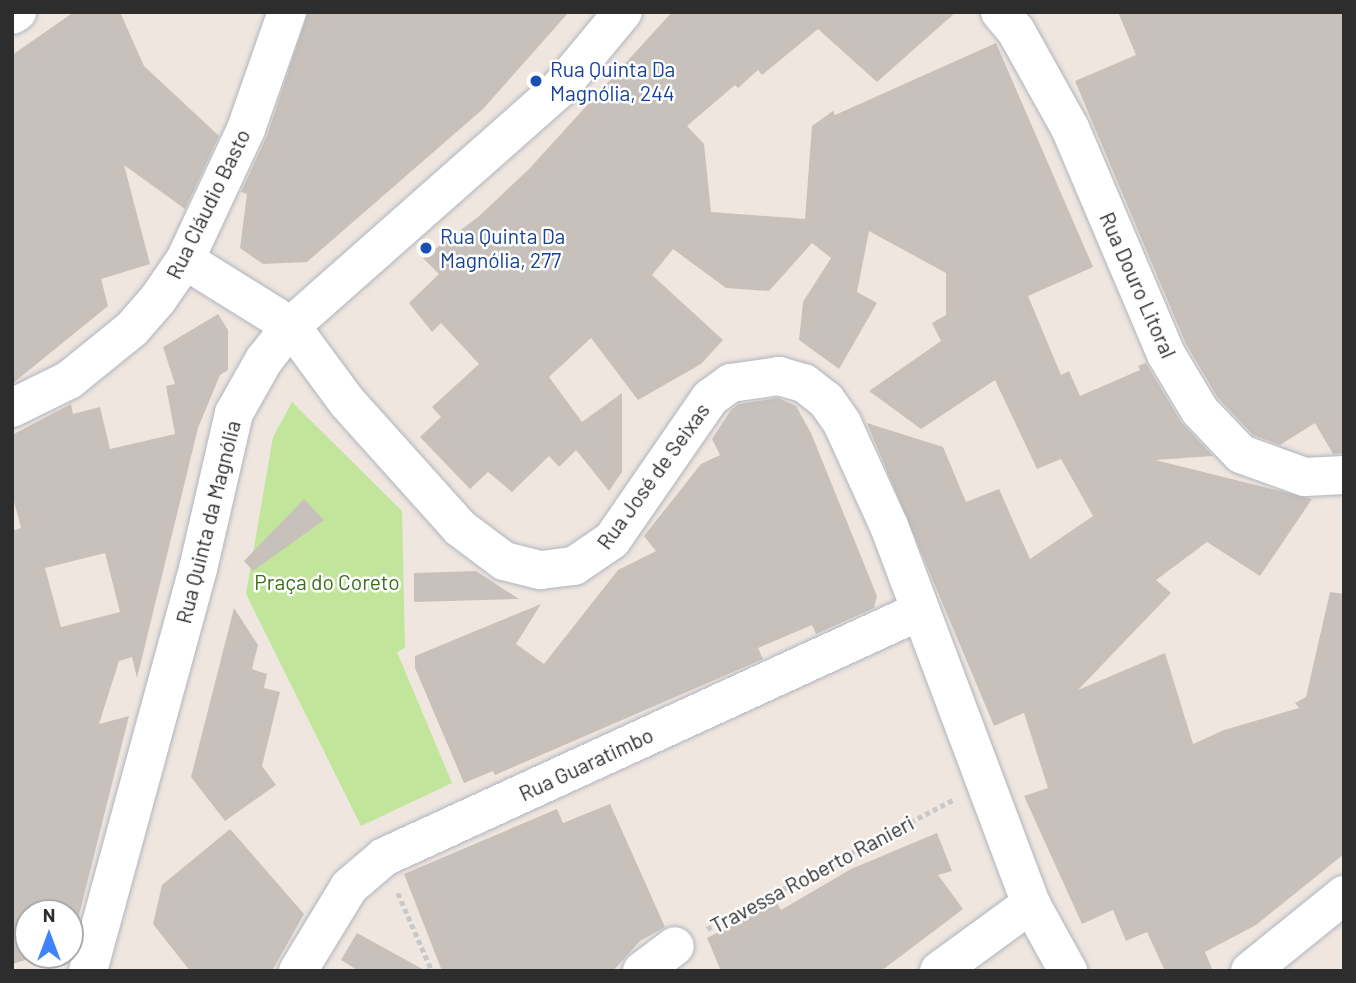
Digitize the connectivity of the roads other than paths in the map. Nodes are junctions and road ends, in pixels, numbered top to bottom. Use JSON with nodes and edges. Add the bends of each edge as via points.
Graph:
{"nodes":[{"id":1,"x":17,"y":12,"type":"edge"},
{"id":2,"x":287,"y":12,"type":"edge"},
{"id":3,"x":623,"y":12,"type":"edge"},
{"id":4,"x":1000,"y":12,"type":"edge"},
{"id":5,"x":12,"y":15,"type":"edge"},
{"id":6,"x":185,"y":260,"type":"junction"},
{"id":7,"x":291,"y":327,"type":"junction"},
{"id":8,"x":12,"y":408,"type":"edge"},
{"id":9,"x":1344,"y":475,"type":"edge"},
{"id":10,"x":920,"y":611,"type":"junction"},
{"id":11,"x":1344,"y":895,"type":"edge"},
{"id":12,"x":1031,"y":904,"type":"junction"},
{"id":13,"x":675,"y":946,"type":"road end"},
{"id":14,"x":88,"y":971,"type":"edge"},
{"id":15,"x":298,"y":971,"type":"edge"},
{"id":16,"x":642,"y":971,"type":"edge"},
{"id":17,"x":939,"y":971,"type":"edge"},
{"id":18,"x":1068,"y":971,"type":"edge"},
{"id":19,"x":1250,"y":971,"type":"edge"}],
"edges":[{"from":1,"to":5,"type":"street"},
{"from":2,"to":6,"type":"street","name":"Rua Cláudio Basto","via":[[246,129]]},
{"from":3,"to":7,"type":"street","name":"Rua Quinta da Magnólia","via":[[559,89]]},
{"from":4,"to":9,"type":"street","name":"Rua Douro Litoral","via":[[1016,31],[1070,128],[1166,354],[1200,411],[1241,454],[1305,477]]},
{"from":6,"to":7,"type":"street","name":"Rua José de Seixas"},
{"from":6,"to":8,"type":"street","name":"Rua Cláudio Basto","via":[[132,330],[69,380]]},
{"from":7,"to":10,"type":"street","name":"Rua José de Seixas","via":[[414,481],[460,528],[504,562],[541,570],[574,566],[612,540],[710,398],[731,383],[754,376],[804,383],[826,400],[842,424]]},
{"from":7,"to":14,"type":"street","name":"Rua Quinta da Magnólia","via":[[264,360],[234,413],[198,569]]},
{"from":10,"to":12,"type":"street","name":"Rua José de Seixas"},
{"from":10,"to":15,"type":"street","name":"Rua Guaratimbo","via":[[384,857],[349,887]]},
{"from":11,"to":19,"type":"street"},
{"from":12,"to":17,"type":"street"},
{"from":12,"to":18,"type":"street","name":"Rua José de Seixas"},
{"from":13,"to":16,"type":"street"}]}
